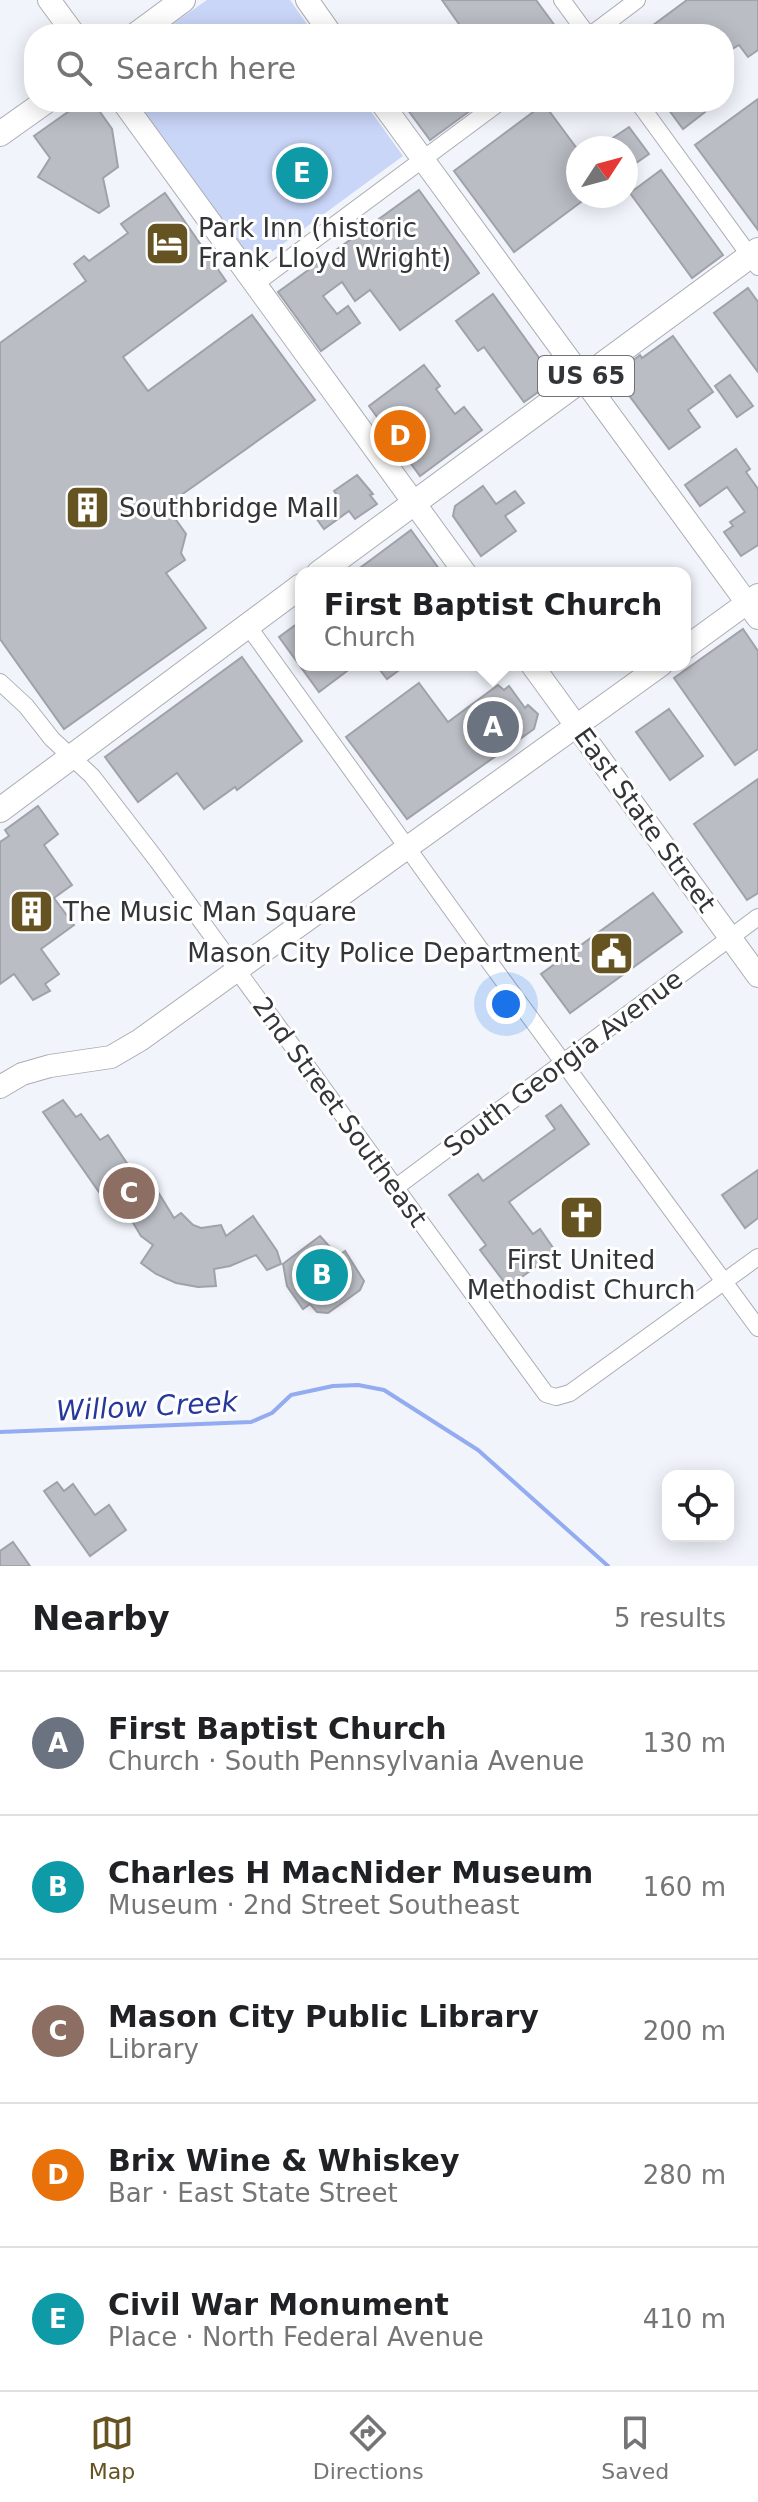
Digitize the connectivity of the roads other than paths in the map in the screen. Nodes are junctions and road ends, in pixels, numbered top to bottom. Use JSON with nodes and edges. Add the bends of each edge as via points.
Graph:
{"nodes":[{"id":1,"x":49,"y":0,"type":"edge"},
{"id":2,"x":183,"y":0,"type":"edge"},
{"id":3,"x":307,"y":0,"type":"edge"},
{"id":4,"x":562,"y":0,"type":"edge"},
{"id":5,"x":637,"y":0,"type":"edge"},
{"id":6,"x":67,"y":24,"type":"edge"},
{"id":7,"x":151,"y":24,"type":"edge"},
{"id":8,"x":324,"y":24,"type":"edge"},
{"id":9,"x":582,"y":24,"type":"edge"},
{"id":10,"x":604,"y":24,"type":"edge"},
{"id":11,"x":31,"y":112,"type":"edge"},
{"id":12,"x":130,"y":112,"type":"edge"},
{"id":13,"x":388,"y":112,"type":"edge"},
{"id":14,"x":486,"y":112,"type":"edge"},
{"id":15,"x":646,"y":112,"type":"edge"},
{"id":16,"x":0,"y":134,"type":"edge"},
{"id":17,"x":423,"y":159,"type":"junction"},
{"id":18,"x":755,"y":258,"type":"edge"},
{"id":19,"x":255,"y":284,"type":"junction"},
{"id":20,"x":583,"y":378,"type":"junction"},
{"id":21,"x":414,"y":502,"type":"junction"},
{"id":22,"x":327,"y":567,"type":"edge"},
{"id":23,"x":461,"y":567,"type":"edge"},
{"id":24,"x":295,"y":591,"type":"edge"},
{"id":25,"x":754,"y":605,"type":"edge"},
{"id":26,"x":248,"y":626,"type":"junction"},
{"id":27,"x":691,"y":644,"type":"edge"},
{"id":28,"x":536,"y":671,"type":"edge"},
{"id":29,"x":653,"y":671,"type":"edge"},
{"id":30,"x":0,"y":682,"type":"edge"},
{"id":31,"x":576,"y":726,"type":"junction"},
{"id":32,"x":71,"y":757,"type":"junction"},
{"id":33,"x":0,"y":810,"type":"edge"},
{"id":34,"x":408,"y":849,"type":"junction"},
{"id":35,"x":758,"y":917,"type":"edge"},
{"id":36,"x":730,"y":938,"type":"junction"},
{"id":37,"x":238,"y":971,"type":"junction"},
{"id":38,"x":758,"y":976,"type":"edge"},
{"id":39,"x":563,"y":1063,"type":"junction"},
{"id":40,"x":0,"y":1087,"type":"edge"},
{"id":41,"x":395,"y":1188,"type":"junction"},
{"id":42,"x":758,"y":1257,"type":"edge"},
{"id":43,"x":724,"y":1281,"type":"junction"},
{"id":44,"x":758,"y":1328,"type":"edge"}],
"edges":[{"from":1,"to":6,"type":"main road"},
{"from":2,"to":7,"type":"main road"},
{"from":3,"to":8,"type":"main road"},
{"from":4,"to":9,"type":"street"},
{"from":5,"to":10,"type":"street"},
{"from":11,"to":16,"type":"main road"},
{"from":12,"to":19,"type":"main road"},
{"from":13,"to":17,"type":"main road"},
{"from":14,"to":17,"type":"street"},
{"from":15,"to":18,"type":"street"},
{"from":17,"to":19,"type":"street"},
{"from":17,"to":20,"type":"main road"},
{"from":18,"to":20,"type":"main road","number":"US 65"},
{"from":19,"to":21,"type":"main road"},
{"from":20,"to":21,"type":"main road","number":"US 65"},
{"from":20,"to":25,"type":"main road"},
{"from":21,"to":22,"type":"main road","number":"US 65"},
{"from":21,"to":23,"type":"main road"},
{"from":24,"to":26,"type":"main road"},
{"from":25,"to":27,"type":"main road"},
{"from":26,"to":32,"type":"main road"},
{"from":26,"to":34,"type":"street"},
{"from":28,"to":31,"type":"main road","name":"East State Street"},
{"from":29,"to":31,"type":"main road"},
{"from":30,"to":32,"type":"street","name":"2nd Street Southeast"},
{"from":31,"to":34,"type":"main road"},
{"from":31,"to":36,"type":"main road","name":"East State Street"},
{"from":32,"to":33,"type":"main road"},
{"from":32,"to":37,"type":"street","name":"2nd Street Southeast","via":[[92,776]]},
{"from":34,"to":37,"type":"main road"},
{"from":34,"to":39,"type":"street"},
{"from":35,"to":36,"type":"street","name":"South Georgia Avenue"},
{"from":36,"to":38,"type":"main road","name":"East State Street"},
{"from":36,"to":39,"type":"street","name":"South Georgia Avenue"},
{"from":37,"to":40,"type":"main road","via":[[111,1057],[50,1066]]},
{"from":37,"to":41,"type":"street","name":"2nd Street Southeast"},
{"from":39,"to":41,"type":"street","name":"South Georgia Avenue"},
{"from":39,"to":43,"type":"street"},
{"from":41,"to":43,"type":"street","name":"2nd Street Southeast","via":[[546,1394],[556,1397],[570,1393]]},
{"from":42,"to":43,"type":"street"},
{"from":43,"to":44,"type":"street"}]}
